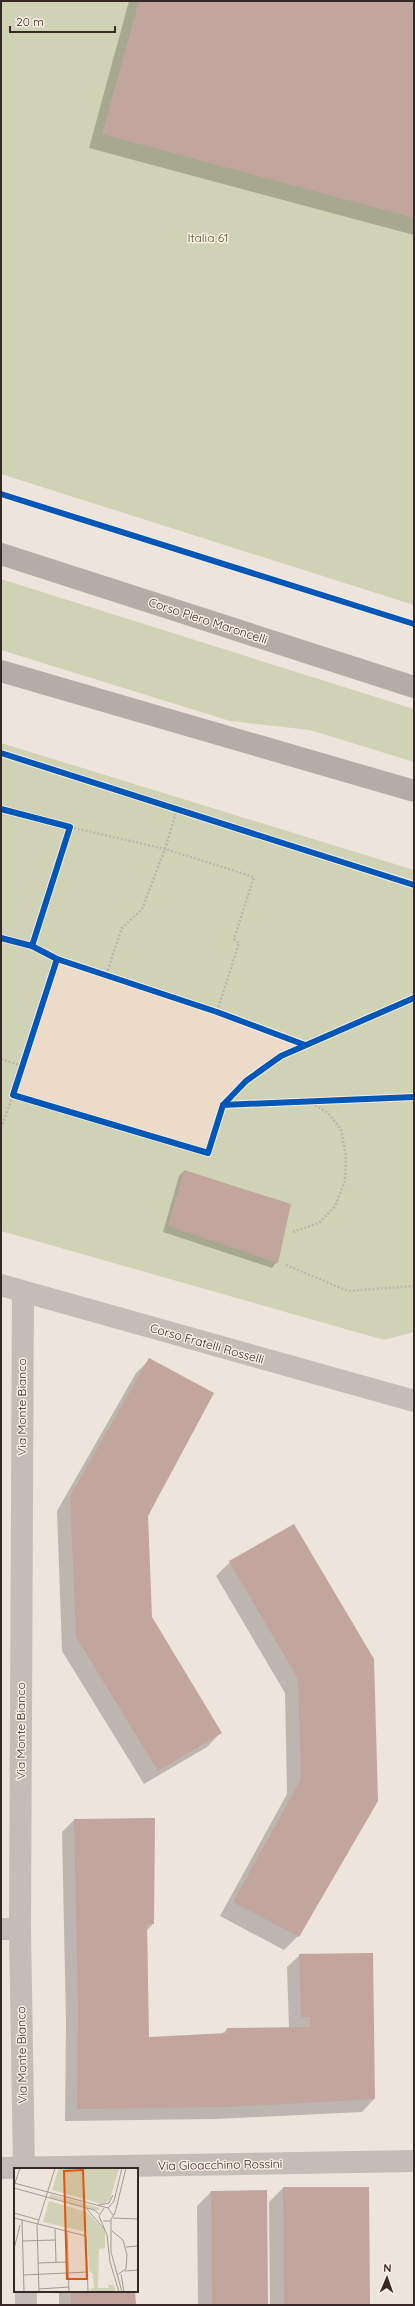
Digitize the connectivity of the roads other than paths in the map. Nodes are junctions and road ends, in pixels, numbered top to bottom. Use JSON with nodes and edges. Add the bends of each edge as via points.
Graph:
{"nodes":[{"id":1,"x":1,"y":554,"type":"edge"},
{"id":2,"x":1,"y":671,"type":"edge"},
{"id":3,"x":414,"y":687,"type":"edge"},
{"id":4,"x":414,"y":791,"type":"edge"},
{"id":5,"x":1,"y":1285,"type":"edge"},
{"id":6,"x":23,"y":1292,"type":"junction"},
{"id":7,"x":414,"y":1401,"type":"edge"},
{"id":8,"x":11,"y":1929,"type":"edge"},
{"id":9,"x":414,"y":2161,"type":"edge"},
{"id":10,"x":1,"y":2168,"type":"edge"},
{"id":11,"x":24,"y":2168,"type":"edge"},
{"id":12,"x":26,"y":2292,"type":"edge"},
{"id":13,"x":26,"y":2305,"type":"edge"}],
"edges":[{"from":1,"to":3,"type":"main road","name":"Corso Piero Maroncelli"},
{"from":2,"to":4,"type":"main road"},
{"from":5,"to":6,"type":"street","name":"Corso Fratelli Rosselli"},
{"from":6,"to":7,"type":"street","name":"Corso Fratelli Rosselli"},
{"from":6,"to":8,"type":"street","name":"Via Monte Bianco"},
{"from":8,"to":11,"type":"street","name":"Via Monte Bianco"},
{"from":9,"to":11,"type":"street","name":"Via Gioacchino Rossini"},
{"from":10,"to":11,"type":"street","name":"Via Gioacchino Rossini"},
{"from":12,"to":13,"type":"street"}]}
